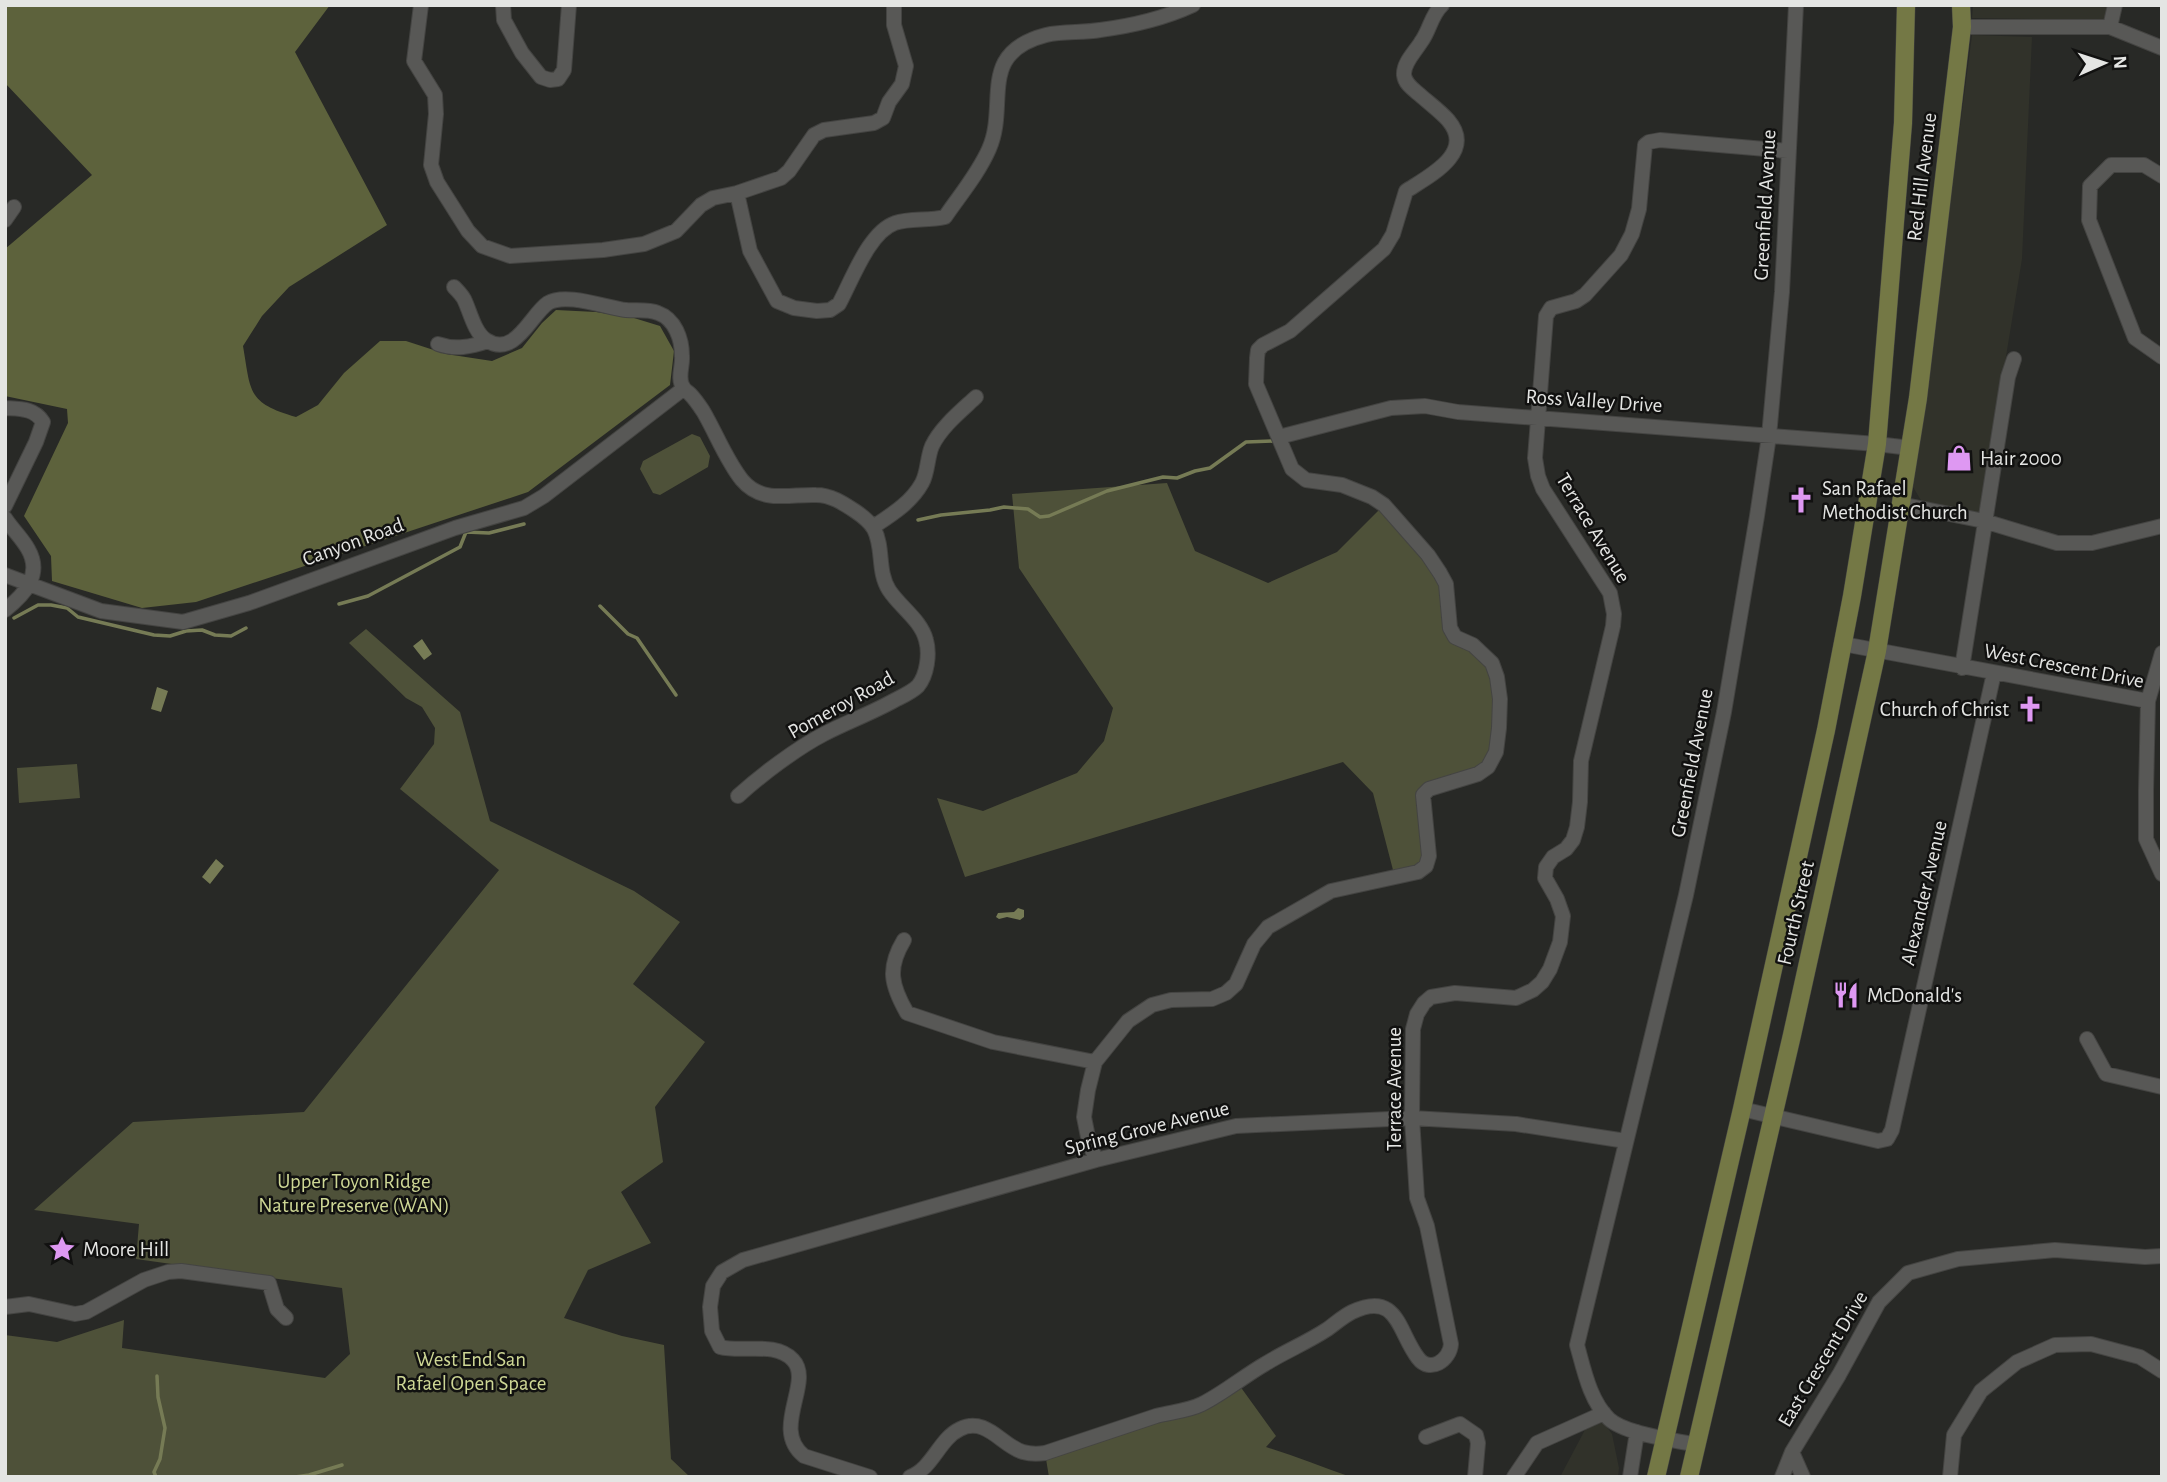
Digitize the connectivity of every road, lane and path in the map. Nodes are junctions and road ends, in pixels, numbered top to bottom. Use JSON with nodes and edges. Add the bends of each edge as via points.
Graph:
{"nodes":[{"id":1,"x":421,"y":5,"type":"edge"},
{"id":2,"x":503,"y":5,"type":"edge"},
{"id":3,"x":569,"y":5,"type":"edge"},
{"id":4,"x":894,"y":5,"type":"edge"},
{"id":5,"x":1194,"y":5,"type":"edge"},
{"id":6,"x":1442,"y":5,"type":"edge"},
{"id":7,"x":1796,"y":5,"type":"edge"},
{"id":8,"x":1906,"y":5,"type":"edge"},
{"id":9,"x":1961,"y":5,"type":"edge"},
{"id":10,"x":2115,"y":5,"type":"edge"},
{"id":11,"x":1962,"y":27,"type":"junction"},
{"id":12,"x":2110,"y":27,"type":"junction"},
{"id":13,"x":2162,"y":48,"type":"edge"},
{"id":14,"x":1788,"y":151,"type":"junction"},
{"id":15,"x":2162,"y":176,"type":"edge"},
{"id":16,"x":737,"y":193,"type":"junction"},
{"id":17,"x":14,"y":207,"type":"dead end"},
{"id":18,"x":5,"y":220,"type":"edge"},
{"id":19,"x":454,"y":287,"type":"dead end"},
{"id":20,"x":488,"y":341,"type":"junction"},
{"id":21,"x":438,"y":344,"type":"dead end"},
{"id":22,"x":1884,"y":354,"type":"joint"},
{"id":23,"x":1923,"y":354,"type":"joint"},
{"id":24,"x":2162,"y":357,"type":"edge"},
{"id":25,"x":2014,"y":359,"type":"dead end"},
{"id":26,"x":683,"y":389,"type":"junction"},
{"id":27,"x":976,"y":397,"type":"dead end"},
{"id":28,"x":5,"y":408,"type":"edge"},
{"id":29,"x":1538,"y":417,"type":"junction"},
{"id":30,"x":1769,"y":436,"type":"junction"},
{"id":31,"x":1279,"y":437,"type":"junction"},
{"id":32,"x":1877,"y":444,"type":"junction"},
{"id":33,"x":1910,"y":448,"type":"junction"},
{"id":34,"x":1900,"y":504,"type":"junction"},
{"id":35,"x":5,"y":506,"type":"edge"},
{"id":36,"x":5,"y":518,"type":"edge"},
{"id":37,"x":1984,"y":521,"type":"junction"},
{"id":38,"x":2162,"y":526,"type":"edge"},
{"id":39,"x":873,"y":527,"type":"junction"},
{"id":40,"x":5,"y":575,"type":"edge"},
{"id":41,"x":31,"y":585,"type":"junction"},
{"id":42,"x":5,"y":610,"type":"edge"},
{"id":43,"x":1843,"y":644,"type":"junction"},
{"id":44,"x":1877,"y":651,"type":"junction"},
{"id":45,"x":2162,"y":653,"type":"edge"},
{"id":46,"x":1962,"y":668,"type":"junction"},
{"id":47,"x":1994,"y":674,"type":"junction"},
{"id":48,"x":2148,"y":701,"type":"junction"},
{"id":49,"x":738,"y":796,"type":"dead end"},
{"id":50,"x":2162,"y":874,"type":"edge"},
{"id":51,"x":904,"y":940,"type":"dead end"},
{"id":52,"x":2087,"y":1039,"type":"dead end"},
{"id":53,"x":1095,"y":1062,"type":"junction"},
{"id":54,"x":2162,"y":1087,"type":"edge"},
{"id":55,"x":1742,"y":1109,"type":"junction"},
{"id":56,"x":1773,"y":1117,"type":"junction"},
{"id":57,"x":1412,"y":1118,"type":"junction"},
{"id":58,"x":1626,"y":1141,"type":"junction"},
{"id":59,"x":1096,"y":1160,"type":"junction"},
{"id":60,"x":2162,"y":1256,"type":"edge"},
{"id":61,"x":5,"y":1307,"type":"edge"},
{"id":62,"x":286,"y":1318,"type":"dead end"},
{"id":63,"x":2162,"y":1371,"type":"edge"},
{"id":64,"x":1604,"y":1413,"type":"junction"},
{"id":65,"x":1637,"y":1432,"type":"junction"},
{"id":66,"x":1426,"y":1437,"type":"dead end"},
{"id":67,"x":1665,"y":1438,"type":"junction"},
{"id":68,"x":1697,"y":1445,"type":"junction"},
{"id":69,"x":1792,"y":1452,"type":"junction"},
{"id":70,"x":870,"y":1477,"type":"edge"},
{"id":71,"x":910,"y":1477,"type":"edge"},
{"id":72,"x":1475,"y":1477,"type":"edge"},
{"id":73,"x":1514,"y":1477,"type":"edge"},
{"id":74,"x":1630,"y":1477,"type":"edge"},
{"id":75,"x":1656,"y":1477,"type":"edge"},
{"id":76,"x":1689,"y":1477,"type":"edge"},
{"id":77,"x":1782,"y":1477,"type":"edge"},
{"id":78,"x":1803,"y":1477,"type":"edge"},
{"id":79,"x":1950,"y":1477,"type":"edge"}],
"edges":[{"from":1,"to":16,"type":"street","via":[[414,61],[435,95],[432,166],[437,182],[482,246],[510,256],[644,244],[676,231],[713,198]]},
{"from":2,"to":3,"type":"street","via":[[504,20],[522,53],[541,77],[550,80],[564,71]]},
{"from":4,"to":16,"type":"street","via":[[894,25],[906,66],[902,84],[883,118],[814,135],[781,178]]},
{"from":5,"to":16,"type":"street","via":[[1100,30],[1048,34],[1014,52],[998,78],[990,148],[972,179],[944,217],[898,222],[875,236],[839,304],[830,310],[794,309],[777,301],[750,251]]},
{"from":6,"to":31,"type":"street","via":[[1404,73],[1406,84],[1455,130],[1453,153],[1445,166],[1406,191],[1384,248],[1290,331],[1258,350],[1256,384]]},
{"from":7,"to":14,"type":"street","name":"Greenfield Avenue"},
{"from":8,"to":22,"type":"main road","name":"Red Hill Avenue","via":[[1903,123]]},
{"from":9,"to":11,"type":"main road","name":"Red Hill Avenue"},
{"from":10,"to":12,"type":"street"},
{"from":11,"to":12,"type":"street"},
{"from":11,"to":23,"type":"main road","name":"Red Hill Avenue"},
{"from":12,"to":13,"type":"street"},
{"from":14,"to":29,"type":"street","name":"Terrace Avenue","via":[[1660,140],[1645,145],[1639,209],[1621,255],[1585,295],[1550,308],[1546,316]]},
{"from":14,"to":30,"type":"street","name":"Greenfield Avenue"},
{"from":15,"to":24,"type":"street","via":[[2144,165],[2111,165],[2090,186],[2089,220],[2134,338]]},
{"from":17,"to":18,"type":"street"},
{"from":19,"to":20,"type":"street"},
{"from":20,"to":21,"type":"street","via":[[469,348]]},
{"from":20,"to":26,"type":"street","via":[[509,342],[553,301],[656,312],[667,318],[680,339]]},
{"from":22,"to":32,"type":"main road","name":"Fourth Street"},
{"from":23,"to":33,"type":"main road","name":"Fourth Street"},
{"from":25,"to":37,"type":"street"},
{"from":26,"to":39,"type":"street","via":[[701,408],[747,485],[769,497],[830,497]]},
{"from":26,"to":41,"type":"street","name":"Canyon Road","via":[[524,508],[455,528],[249,603],[183,622],[101,611]]},
{"from":27,"to":39,"type":"street","via":[[933,445],[922,483],[911,498]]},
{"from":28,"to":35,"type":"street","via":[[35,413],[43,422]]},
{"from":29,"to":30,"type":"street","name":"Ross Valley Drive"},
{"from":29,"to":31,"type":"street","name":"Ross Valley Drive","via":[[1409,406]]},
{"from":29,"to":57,"type":"street","name":"Terrace Avenue","via":[[1535,458],[1543,489],[1610,593],[1614,614],[1581,761],[1577,827],[1573,840],[1546,867],[1545,878],[1563,916],[1562,928],[1550,969],[1533,990],[1516,998],[1455,993],[1424,1003],[1413,1029]]},
{"from":30,"to":32,"type":"street","name":"Ross Valley Drive"},
{"from":30,"to":58,"type":"street","name":"Greenfield Avenue","via":[[1719,738]]},
{"from":31,"to":53,"type":"street","via":[[1299,476],[1342,485],[1384,505],[1440,572],[1454,637],[1483,653],[1497,677],[1496,752],[1478,774],[1423,795],[1426,866],[1418,872],[1331,891],[1268,927],[1254,944],[1236,984],[1226,993],[1212,999],[1152,1005],[1128,1021]]},
{"from":32,"to":33,"type":"street","name":"Ross Valley Drive"},
{"from":32,"to":43,"type":"main road","name":"Fourth Street"},
{"from":33,"to":34,"type":"main road","name":"Fourth Street"},
{"from":34,"to":37,"type":"street"},
{"from":34,"to":44,"type":"main road","name":"Fourth Street"},
{"from":36,"to":41,"type":"street","via":[[29,550],[34,567]]},
{"from":37,"to":38,"type":"street","via":[[2057,543],[2092,543]]},
{"from":37,"to":46,"type":"street"},
{"from":39,"to":49,"type":"street","name":"Pomeroy Road","via":[[886,586],[926,639],[922,678],[907,693],[823,734]]},
{"from":40,"to":41,"type":"street","name":"Canyon Road"},
{"from":41,"to":42,"type":"street"},
{"from":43,"to":44,"type":"street","name":"West Crescent Drive"},
{"from":43,"to":55,"type":"main road","name":"Fourth Street"},
{"from":44,"to":46,"type":"street","name":"West Crescent Drive"},
{"from":44,"to":56,"type":"main road","name":"Fourth Street"},
{"from":45,"to":48,"type":"street"},
{"from":46,"to":47,"type":"street","name":"West Crescent Drive"},
{"from":47,"to":48,"type":"street","name":"West Crescent Drive"},
{"from":47,"to":56,"type":"street","name":"Alexander Avenue","via":[[1892,1130],[1887,1139],[1878,1141]]},
{"from":48,"to":50,"type":"street","name":"West Crescent Drive","via":[[2146,839]]},
{"from":51,"to":53,"type":"street","via":[[894,956],[893,976],[896,994],[907,1013],[993,1042]]},
{"from":52,"to":54,"type":"street","via":[[2106,1074]]},
{"from":53,"to":59,"type":"street","via":[[1084,1117]]},
{"from":55,"to":56,"type":"street","name":"Alexander Avenue"},
{"from":55,"to":67,"type":"main road","name":"Fourth Street"},
{"from":56,"to":68,"type":"main road","name":"Fourth Street"},
{"from":57,"to":58,"type":"street","name":"Spring Grove Avenue","via":[[1516,1124]]},
{"from":57,"to":59,"type":"street","name":"Spring Grove Avenue","via":[[1236,1126]]},
{"from":57,"to":71,"type":"street","name":"Terrace Avenue","via":[[1417,1198],[1451,1344],[1445,1361],[1434,1365],[1419,1360],[1396,1317],[1385,1308],[1363,1307],[1195,1407],[1045,1453],[1025,1453],[981,1426],[966,1427]]},
{"from":58,"to":64,"type":"street","name":"Greenfield Avenue","via":[[1577,1345],[1590,1388]]},
{"from":59,"to":70,"type":"street","name":"Spring Grove Avenue","via":[[743,1260],[722,1272],[713,1286],[710,1307],[712,1331],[720,1347],[774,1349],[795,1361],[798,1382],[790,1430],[796,1450]]},
{"from":60,"to":69,"type":"street","name":"East Crescent Drive","via":[[2055,1250],[1958,1259],[1908,1273],[1879,1302]]},
{"from":61,"to":62,"type":"street","via":[[29,1304],[75,1314],[86,1312],[153,1276],[181,1271],[269,1283],[277,1309]]},
{"from":63,"to":79,"type":"street","via":[[2140,1357],[2091,1344],[2055,1345],[2017,1362],[1981,1391],[1954,1435]]},
{"from":64,"to":65,"type":"street"},
{"from":64,"to":73,"type":"street","via":[[1537,1443]]},
{"from":65,"to":67,"type":"street"},
{"from":65,"to":74,"type":"street"},
{"from":66,"to":72,"type":"street","via":[[1460,1424],[1476,1435]]},
{"from":67,"to":68,"type":"street"},
{"from":67,"to":75,"type":"main road","name":"Fourth Street"},
{"from":68,"to":76,"type":"main road","name":"Fourth Street"},
{"from":69,"to":77,"type":"street","name":"East Crescent Drive"},
{"from":69,"to":78,"type":"street"}]}
